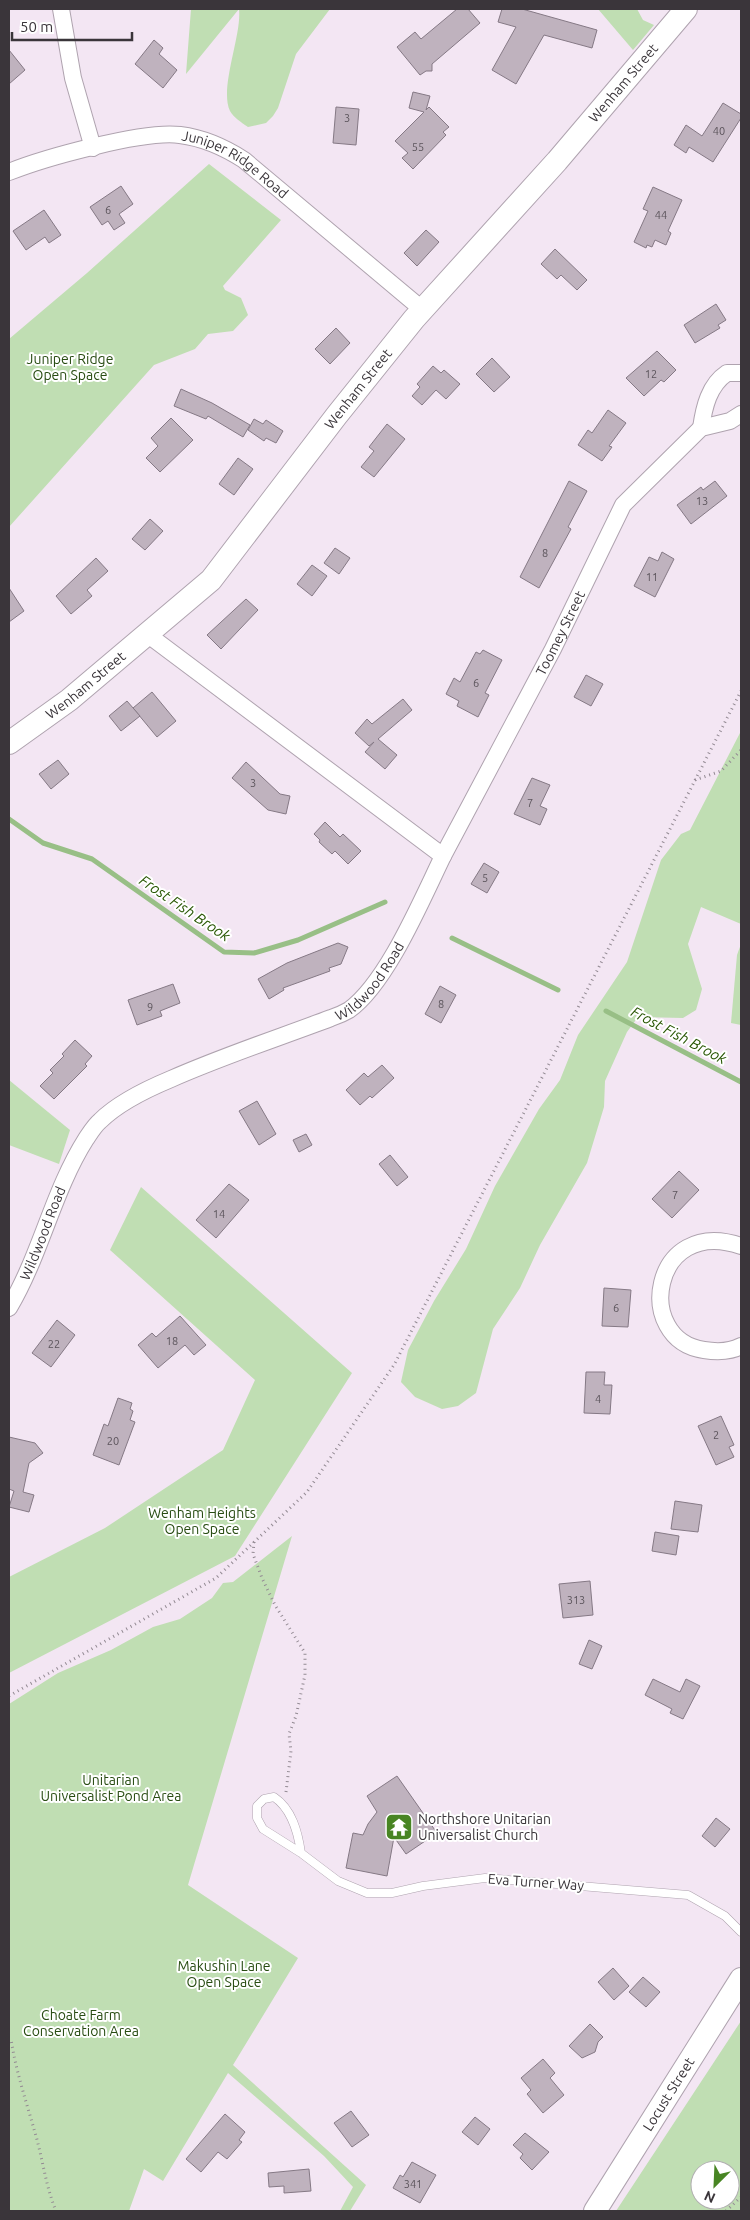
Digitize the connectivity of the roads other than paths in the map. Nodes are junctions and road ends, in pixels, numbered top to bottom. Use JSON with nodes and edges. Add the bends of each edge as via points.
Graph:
{"nodes":[{"id":1,"x":62,"y":9,"type":"edge"},
{"id":2,"x":686,"y":9,"type":"edge"},
{"id":3,"x":93,"y":148,"type":"junction"},
{"id":4,"x":9,"y":172,"type":"edge"},
{"id":5,"x":423,"y":310,"type":"junction"},
{"id":6,"x":741,"y":373,"type":"edge"},
{"id":7,"x":741,"y":414,"type":"edge"},
{"id":8,"x":701,"y":428,"type":"junction"},
{"id":9,"x":147,"y":634,"type":"junction"},
{"id":10,"x":9,"y":743,"type":"edge"},
{"id":11,"x":444,"y":856,"type":"junction"},
{"id":12,"x":741,"y":1246,"type":"edge"},
{"id":13,"x":9,"y":1308,"type":"edge"},
{"id":14,"x":740,"y":1351,"type":"edge"},
{"id":15,"x":301,"y":1853,"type":"junction"},
{"id":16,"x":741,"y":1932,"type":"edge"},
{"id":17,"x":741,"y":1979,"type":"edge"},
{"id":18,"x":595,"y":2211,"type":"edge"}],
"edges":[{"from":1,"to":3,"type":"street","via":[[73,78]]},
{"from":2,"to":5,"type":"main road","name":"Wenham Street","via":[[557,161]]},
{"from":3,"to":4,"type":"street","name":"Juniper Ridge Road"},
{"from":3,"to":5,"type":"street","name":"Juniper Ridge Road","via":[[122,141],[179,135],[225,148],[268,179]]},
{"from":5,"to":9,"type":"main road","name":"Wenham Street","via":[[337,415],[211,580]]},
{"from":6,"to":8,"type":"street","via":[[727,373],[714,385]]},
{"from":7,"to":8,"type":"street","via":[[730,421]]},
{"from":8,"to":11,"type":"street","name":"Toomey Street","via":[[623,506]]},
{"from":9,"to":10,"type":"main road","name":"Wenham Street","via":[[69,700]]},
{"from":9,"to":11,"type":"street"},
{"from":11,"to":13,"type":"street","name":"Wildwood Road","via":[[389,962],[370,989],[349,1010],[204,1064],[151,1088],[99,1121],[72,1164],[22,1286]]},
{"from":12,"to":14,"type":"street","via":[[710,1240],[692,1245],[676,1256],[665,1271],[660,1290],[661,1309],[668,1326],[682,1341],[698,1349]]},
{"from":15,"to":15,"type":"lane","name":"Eva Turner Way","via":[[263,1829],[257,1818],[257,1806],[264,1800],[274,1797],[284,1804],[299,1837]]},
{"from":15,"to":16,"type":"lane","name":"Eva Turner Way","via":[[338,1881],[367,1893],[392,1894],[485,1878],[688,1895],[725,1916]]},
{"from":17,"to":18,"type":"main road","name":"Locust Street"}]}
